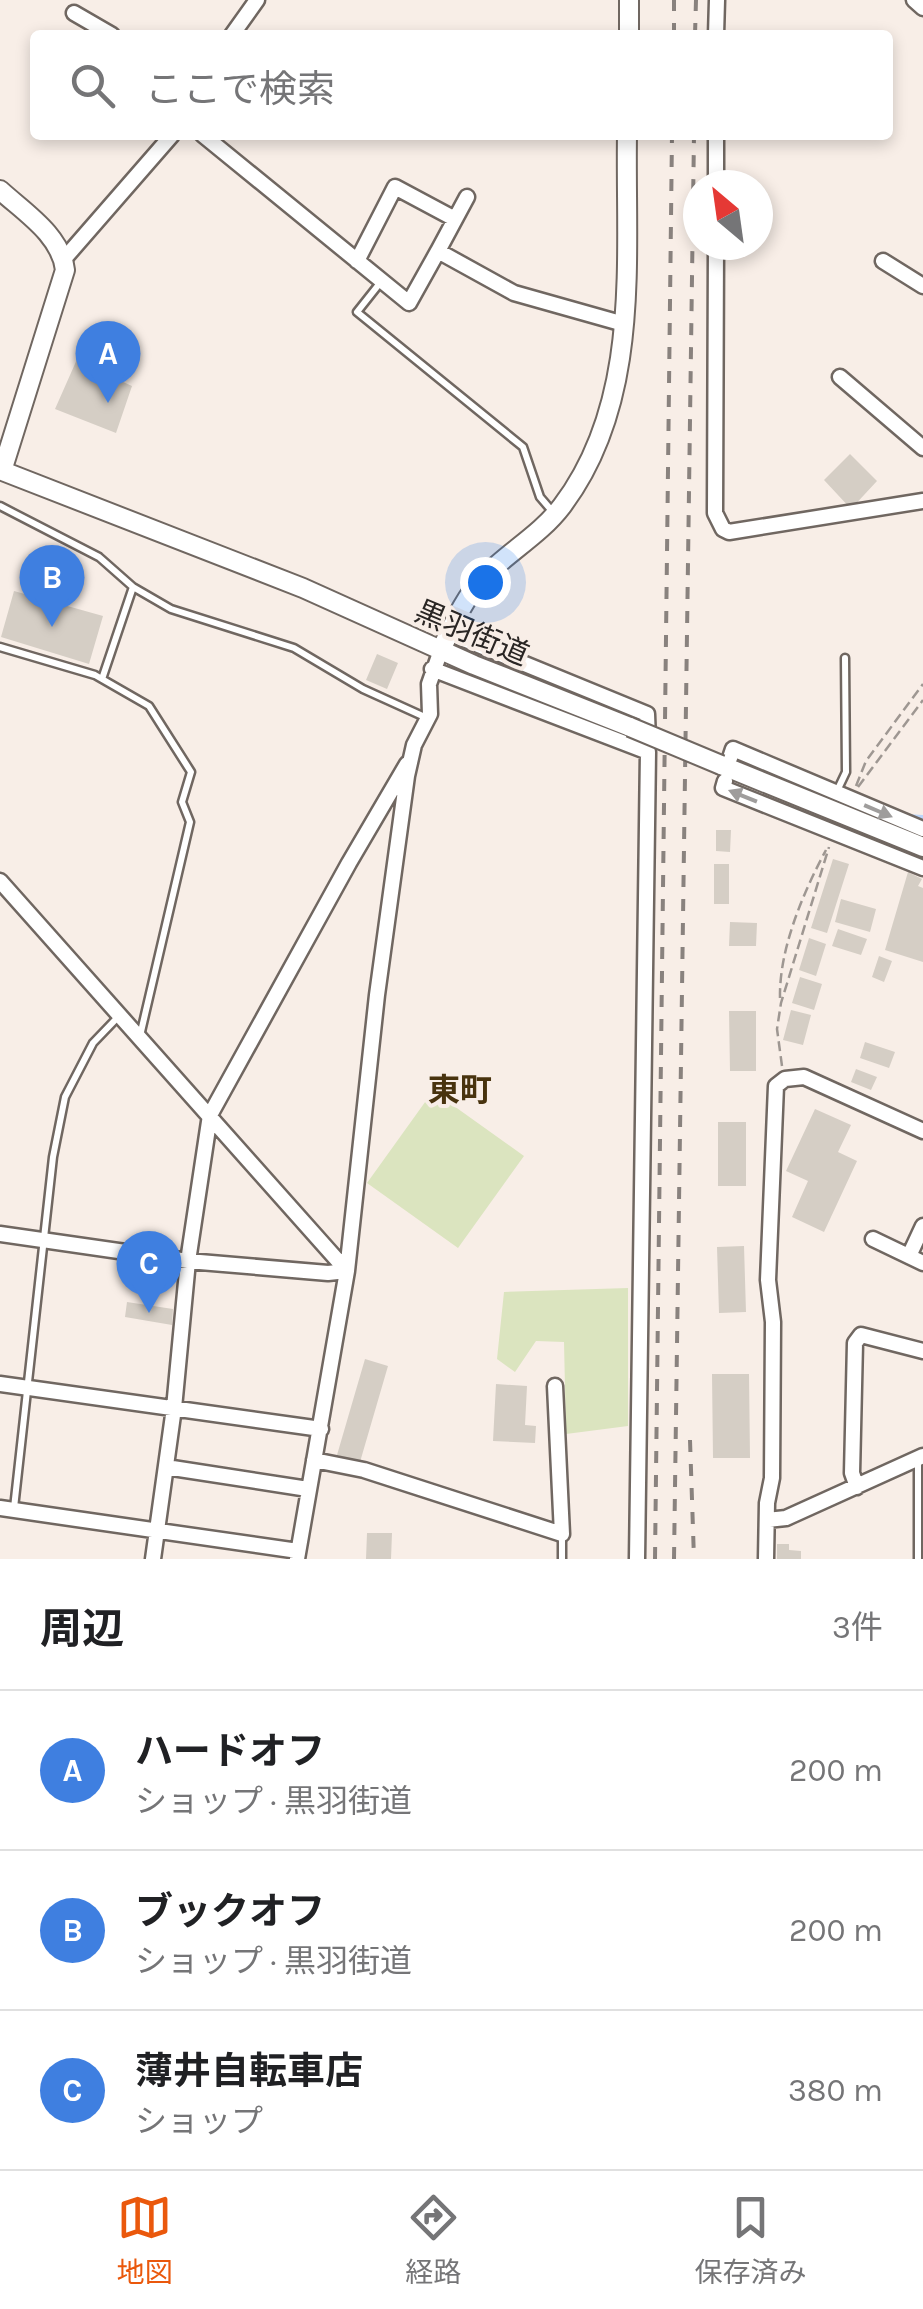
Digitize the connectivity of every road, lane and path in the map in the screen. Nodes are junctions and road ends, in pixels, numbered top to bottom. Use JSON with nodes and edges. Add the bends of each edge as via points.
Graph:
{"nodes":[{"id":1,"x":257,"y":0,"type":"edge"},
{"id":2,"x":629,"y":0,"type":"edge"},
{"id":3,"x":716,"y":0,"type":"edge"},
{"id":4,"x":914,"y":0,"type":"edge"},
{"id":5,"x":923,"y":8,"type":"edge"},
{"id":6,"x":74,"y":13,"type":"dead end"},
{"id":7,"x":103,"y":30,"type":"edge"},
{"id":8,"x":236,"y":30,"type":"edge"},
{"id":9,"x":629,"y":30,"type":"edge"},
{"id":10,"x":716,"y":30,"type":"edge"},
{"id":11,"x":168,"y":140,"type":"edge"},
{"id":12,"x":210,"y":140,"type":"edge"},
{"id":13,"x":627,"y":140,"type":"edge"},
{"id":14,"x":716,"y":140,"type":"edge"},
{"id":15,"x":716,"y":170,"type":"edge"},
{"id":16,"x":0,"y":190,"type":"edge"},
{"id":17,"x":467,"y":196,"type":"dead end"},
{"id":18,"x":453,"y":218,"type":"junction"},
{"id":19,"x":438,"y":251,"type":"junction"},
{"id":20,"x":64,"y":259,"type":"junction"},
{"id":21,"x":716,"y":260,"type":"edge"},
{"id":22,"x":356,"y":261,"type":"junction"},
{"id":23,"x":883,"y":261,"type":"dead end"},
{"id":24,"x":381,"y":282,"type":"junction"},
{"id":25,"x":923,"y":286,"type":"edge"},
{"id":26,"x":624,"y":324,"type":"junction"},
{"id":27,"x":840,"y":377,"type":"dead end"},
{"id":28,"x":923,"y":448,"type":"edge"},
{"id":29,"x":1,"y":473,"type":"edge"},
{"id":30,"x":923,"y":501,"type":"edge"},
{"id":31,"x":0,"y":506,"type":"edge"},
{"id":32,"x":555,"y":514,"type":"junction"},
{"id":33,"x":133,"y":587,"type":"junction"},
{"id":34,"x":445,"y":642,"type":"junction"},
{"id":35,"x":0,"y":647,"type":"edge"},
{"id":36,"x":845,"y":658,"type":"dead end"},
{"id":37,"x":432,"y":669,"type":"junction"},
{"id":38,"x":102,"y":679,"type":"junction"},
{"id":39,"x":923,"y":684,"type":"edge"},
{"id":40,"x":923,"y":700,"type":"edge"},
{"id":41,"x":428,"y":718,"type":"junction"},
{"id":42,"x":648,"y":752,"type":"junction"},
{"id":43,"x":410,"y":760,"type":"junction"},
{"id":44,"x":726,"y":768,"type":"junction"},
{"id":45,"x":836,"y":793,"type":"junction"},
{"id":46,"x":923,"y":829,"type":"edge"},
{"id":47,"x":923,"y":847,"type":"edge"},
{"id":48,"x":923,"y":868,"type":"edge"},
{"id":49,"x":0,"y":882,"type":"edge"},
{"id":50,"x":780,"y":1003,"type":"junction"},
{"id":51,"x":120,"y":1015,"type":"junction"},
{"id":52,"x":140,"y":1037,"type":"junction"},
{"id":53,"x":782,"y":1070,"type":"dead end"},
{"id":54,"x":210,"y":1115,"type":"junction"},
{"id":55,"x":923,"y":1132,"type":"edge"},
{"id":56,"x":923,"y":1226,"type":"edge"},
{"id":57,"x":0,"y":1234,"type":"edge"},
{"id":58,"x":873,"y":1239,"type":"dead end"},
{"id":59,"x":46,"y":1241,"type":"junction"},
{"id":60,"x":908,"y":1256,"type":"junction"},
{"id":61,"x":188,"y":1261,"type":"junction"},
{"id":62,"x":923,"y":1263,"type":"edge"},
{"id":63,"x":347,"y":1271,"type":"junction"},
{"id":64,"x":923,"y":1351,"type":"edge"},
{"id":65,"x":0,"y":1384,"type":"edge"},
{"id":66,"x":554,"y":1386,"type":"dead end"},
{"id":67,"x":27,"y":1388,"type":"junction"},
{"id":68,"x":174,"y":1408,"type":"junction"},
{"id":69,"x":321,"y":1429,"type":"junction"},
{"id":70,"x":920,"y":1458,"type":"edge"},
{"id":71,"x":314,"y":1460,"type":"junction"},
{"id":72,"x":166,"y":1466,"type":"junction"},
{"id":73,"x":857,"y":1487,"type":"junction"},
{"id":74,"x":308,"y":1489,"type":"junction"},
{"id":75,"x":7,"y":1508,"type":"edge"},
{"id":76,"x":766,"y":1520,"type":"junction"},
{"id":77,"x":921,"y":1525,"type":"edge"},
{"id":78,"x":156,"y":1530,"type":"junction"},
{"id":79,"x":562,"y":1534,"type":"junction"},
{"id":80,"x":298,"y":1555,"type":"edge"},
{"id":81,"x":153,"y":1559,"type":"edge"},
{"id":82,"x":562,"y":1559,"type":"edge"},
{"id":83,"x":637,"y":1559,"type":"edge"},
{"id":84,"x":766,"y":1559,"type":"edge"},
{"id":85,"x":918,"y":1559,"type":"edge"}],
"edges":[{"from":1,"to":8,"type":"street"},
{"from":2,"to":9,"type":"street"},
{"from":3,"to":10,"type":"street"},
{"from":4,"to":5,"type":"street"},
{"from":6,"to":7,"type":"street"},
{"from":11,"to":20,"type":"street"},
{"from":12,"to":22,"type":"street"},
{"from":13,"to":26,"type":"street"},
{"from":14,"to":15,"type":"street"},
{"from":16,"to":20,"type":"street"},
{"from":17,"to":18,"type":"street"},
{"from":18,"to":19,"type":"street"},
{"from":18,"to":22,"type":"street","via":[[395,187]]},
{"from":19,"to":24,"type":"street","via":[[410,302]]},
{"from":19,"to":26,"type":"street","via":[[514,293]]},
{"from":20,"to":29,"type":"street","via":[[64,277]]},
{"from":21,"to":30,"type":"street","via":[[715,514],[723,529]]},
{"from":22,"to":24,"type":"street"},
{"from":23,"to":25,"type":"street"},
{"from":24,"to":32,"type":"lane","via":[[357,312],[523,447],[540,497]]},
{"from":26,"to":32,"type":"street","via":[[606,425]]},
{"from":27,"to":28,"type":"street"},
{"from":29,"to":34,"type":"street","name":"黒羽街道"},
{"from":31,"to":33,"type":"lane","via":[[99,557]]},
{"from":32,"to":34,"type":"street","via":[[470,592]]},
{"from":33,"to":38,"type":"lane"},
{"from":33,"to":41,"type":"lane","via":[[170,609],[294,648]]},
{"from":34,"to":37,"type":"street"},
{"from":34,"to":42,"type":"street","via":[[647,714]]},
{"from":34,"to":44,"type":"street","name":"黒羽街道","bridge":true},
{"from":35,"to":38,"type":"lane"},
{"from":36,"to":45,"type":"lane","via":[[846,772]]},
{"from":37,"to":41,"type":"street"},
{"from":37,"to":42,"type":"street"},
{"from":38,"to":52,"type":"lane","via":[[149,706],[192,772],[182,802],[190,822]]},
{"from":39,"to":40,"type":"path","via":[[866,762],[854,792]]},
{"from":41,"to":43,"type":"street"},
{"from":42,"to":83,"type":"street"},
{"from":43,"to":54,"type":"street"},
{"from":43,"to":63,"type":"street"},
{"from":44,"to":45,"type":"street","via":[[733,749]]},
{"from":44,"to":47,"type":"street","name":"黒羽街道"},
{"from":48,"to":44,"type":"street","one_way":true,"via":[[723,788]]},
{"from":45,"to":46,"type":"street","one_way":true},
{"from":49,"to":51,"type":"street"},
{"from":50,"to":50,"type":"path","via":[[831,841],[792,934]]},
{"from":50,"to":53,"type":"path"},
{"from":51,"to":52,"type":"street"},
{"from":51,"to":59,"type":"lane","via":[[93,1043],[65,1097]]},
{"from":52,"to":54,"type":"street"},
{"from":54,"to":61,"type":"street"},
{"from":54,"to":63,"type":"street"},
{"from":55,"to":76,"type":"street","via":[[804,1077],[776,1086],[768,1280],[772,1478]]},
{"from":56,"to":60,"type":"street"},
{"from":57,"to":59,"type":"street"},
{"from":58,"to":60,"type":"street"},
{"from":59,"to":61,"type":"street"},
{"from":59,"to":67,"type":"lane"},
{"from":60,"to":62,"type":"street"},
{"from":61,"to":63,"type":"street"},
{"from":61,"to":68,"type":"street"},
{"from":63,"to":69,"type":"street"},
{"from":64,"to":73,"type":"street","via":[[861,1335],[855,1342]]},
{"from":65,"to":67,"type":"street"},
{"from":66,"to":79,"type":"street"},
{"from":67,"to":68,"type":"street"},
{"from":67,"to":75,"type":"lane"},
{"from":68,"to":69,"type":"street"},
{"from":68,"to":72,"type":"street"},
{"from":69,"to":71,"type":"street"},
{"from":70,"to":73,"type":"street"},
{"from":70,"to":77,"type":"lane"},
{"from":71,"to":74,"type":"street"},
{"from":71,"to":79,"type":"street"},
{"from":72,"to":74,"type":"street"},
{"from":72,"to":78,"type":"street"},
{"from":73,"to":76,"type":"street"},
{"from":74,"to":80,"type":"street"},
{"from":75,"to":78,"type":"street"},
{"from":76,"to":84,"type":"street"},
{"from":77,"to":85,"type":"lane"},
{"from":78,"to":80,"type":"street"},
{"from":78,"to":81,"type":"street"},
{"from":79,"to":82,"type":"lane"}]}
